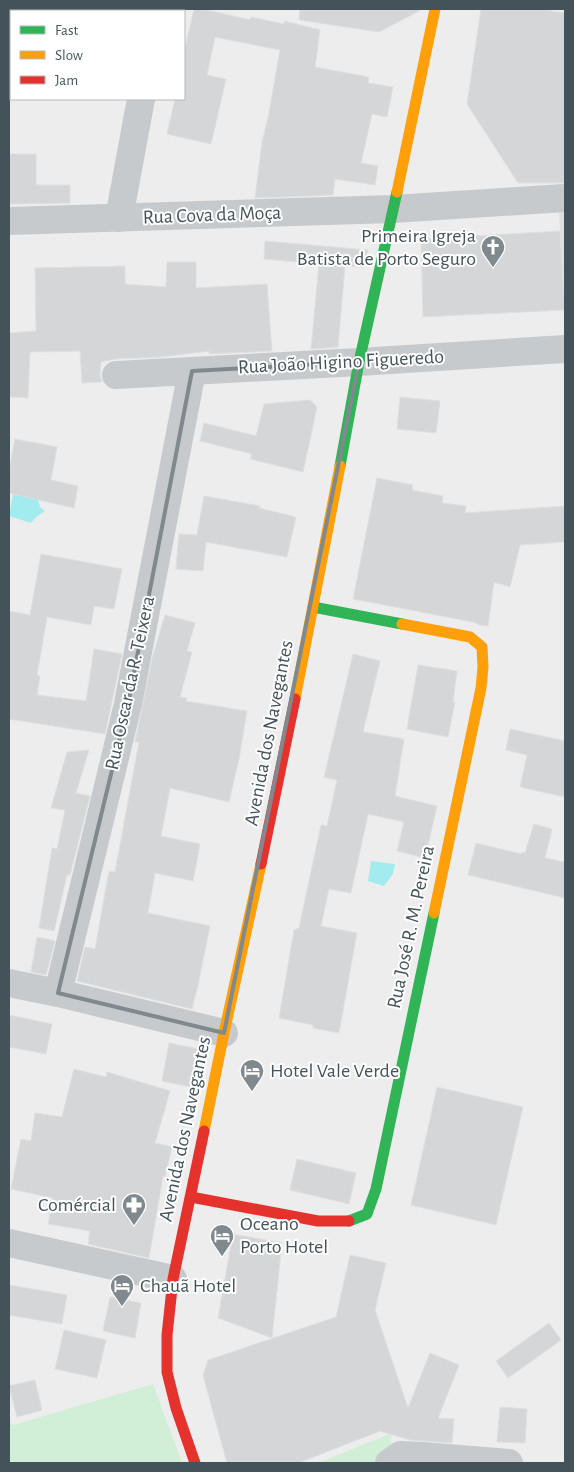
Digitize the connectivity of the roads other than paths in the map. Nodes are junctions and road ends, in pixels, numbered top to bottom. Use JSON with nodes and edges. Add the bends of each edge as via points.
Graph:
{"nodes":[{"id":1,"x":435,"y":9,"type":"edge"},
{"id":2,"x":141,"y":100,"type":"edge"},
{"id":3,"x":565,"y":198,"type":"edge"},
{"id":4,"x":393,"y":209,"type":"junction"},
{"id":5,"x":119,"y":218,"type":"junction"},
{"id":6,"x":9,"y":221,"type":"edge"},
{"id":7,"x":565,"y":349,"type":"edge"},
{"id":8,"x":359,"y":362,"type":"junction"},
{"id":9,"x":192,"y":371,"type":"junction"},
{"id":10,"x":116,"y":375,"type":"dead end"},
{"id":11,"x":313,"y":607,"type":"junction"},
{"id":12,"x":9,"y":983,"type":"edge"},
{"id":13,"x":58,"y":993,"type":"junction"},
{"id":14,"x":224,"y":1033,"type":"junction"},
{"id":15,"x":191,"y":1197,"type":"junction"},
{"id":16,"x":9,"y":1243,"type":"edge"},
{"id":17,"x":173,"y":1279,"type":"junction"},
{"id":18,"x":195,"y":1463,"type":"edge"},
{"id":19,"x":389,"y":1463,"type":"edge"},
{"id":20,"x":509,"y":1463,"type":"edge"}],
"edges":[{"from":1,"to":4,"type":"main road","name":"Avenida dos Navegantes"},
{"from":2,"to":5,"type":"street"},
{"from":3,"to":4,"type":"street","name":"Rua Cova da Moça"},
{"from":4,"to":5,"type":"street","name":"Rua Cova da Moça"},
{"from":4,"to":8,"type":"main road","name":"Avenida dos Navegantes"},
{"from":5,"to":6,"type":"street","name":"Rua Cova da Moça"},
{"from":7,"to":8,"type":"street","name":"Rua João Higino Figueredo"},
{"from":8,"to":9,"type":"street","name":"Rua João Higino Figueredo"},
{"from":8,"to":11,"type":"main road","name":"Avenida dos Navegantes"},
{"from":9,"to":10,"type":"street","name":"Rua João Higino Figueredo"},
{"from":9,"to":13,"type":"street","name":"Rua Oscar da R. Teixera","via":[[128,704]]},
{"from":11,"to":14,"type":"main road","name":"Avenida dos Navegantes"},
{"from":11,"to":15,"type":"main road","name":"Rua José R. M. Pereira","via":[[470,637],[482,647],[481,688],[376,1189],[367,1214],[348,1221],[318,1221]]},
{"from":12,"to":13,"type":"street"},
{"from":13,"to":14,"type":"street"},
{"from":14,"to":15,"type":"main road","name":"Avenida dos Navegantes"},
{"from":15,"to":17,"type":"main road","name":"Avenida dos Navegantes"},
{"from":16,"to":17,"type":"street"},
{"from":17,"to":18,"type":"main road","name":"Avenida dos Navegantes","via":[[167,1372]]},
{"from":19,"to":20,"type":"street","via":[[400,1455]]}]}
